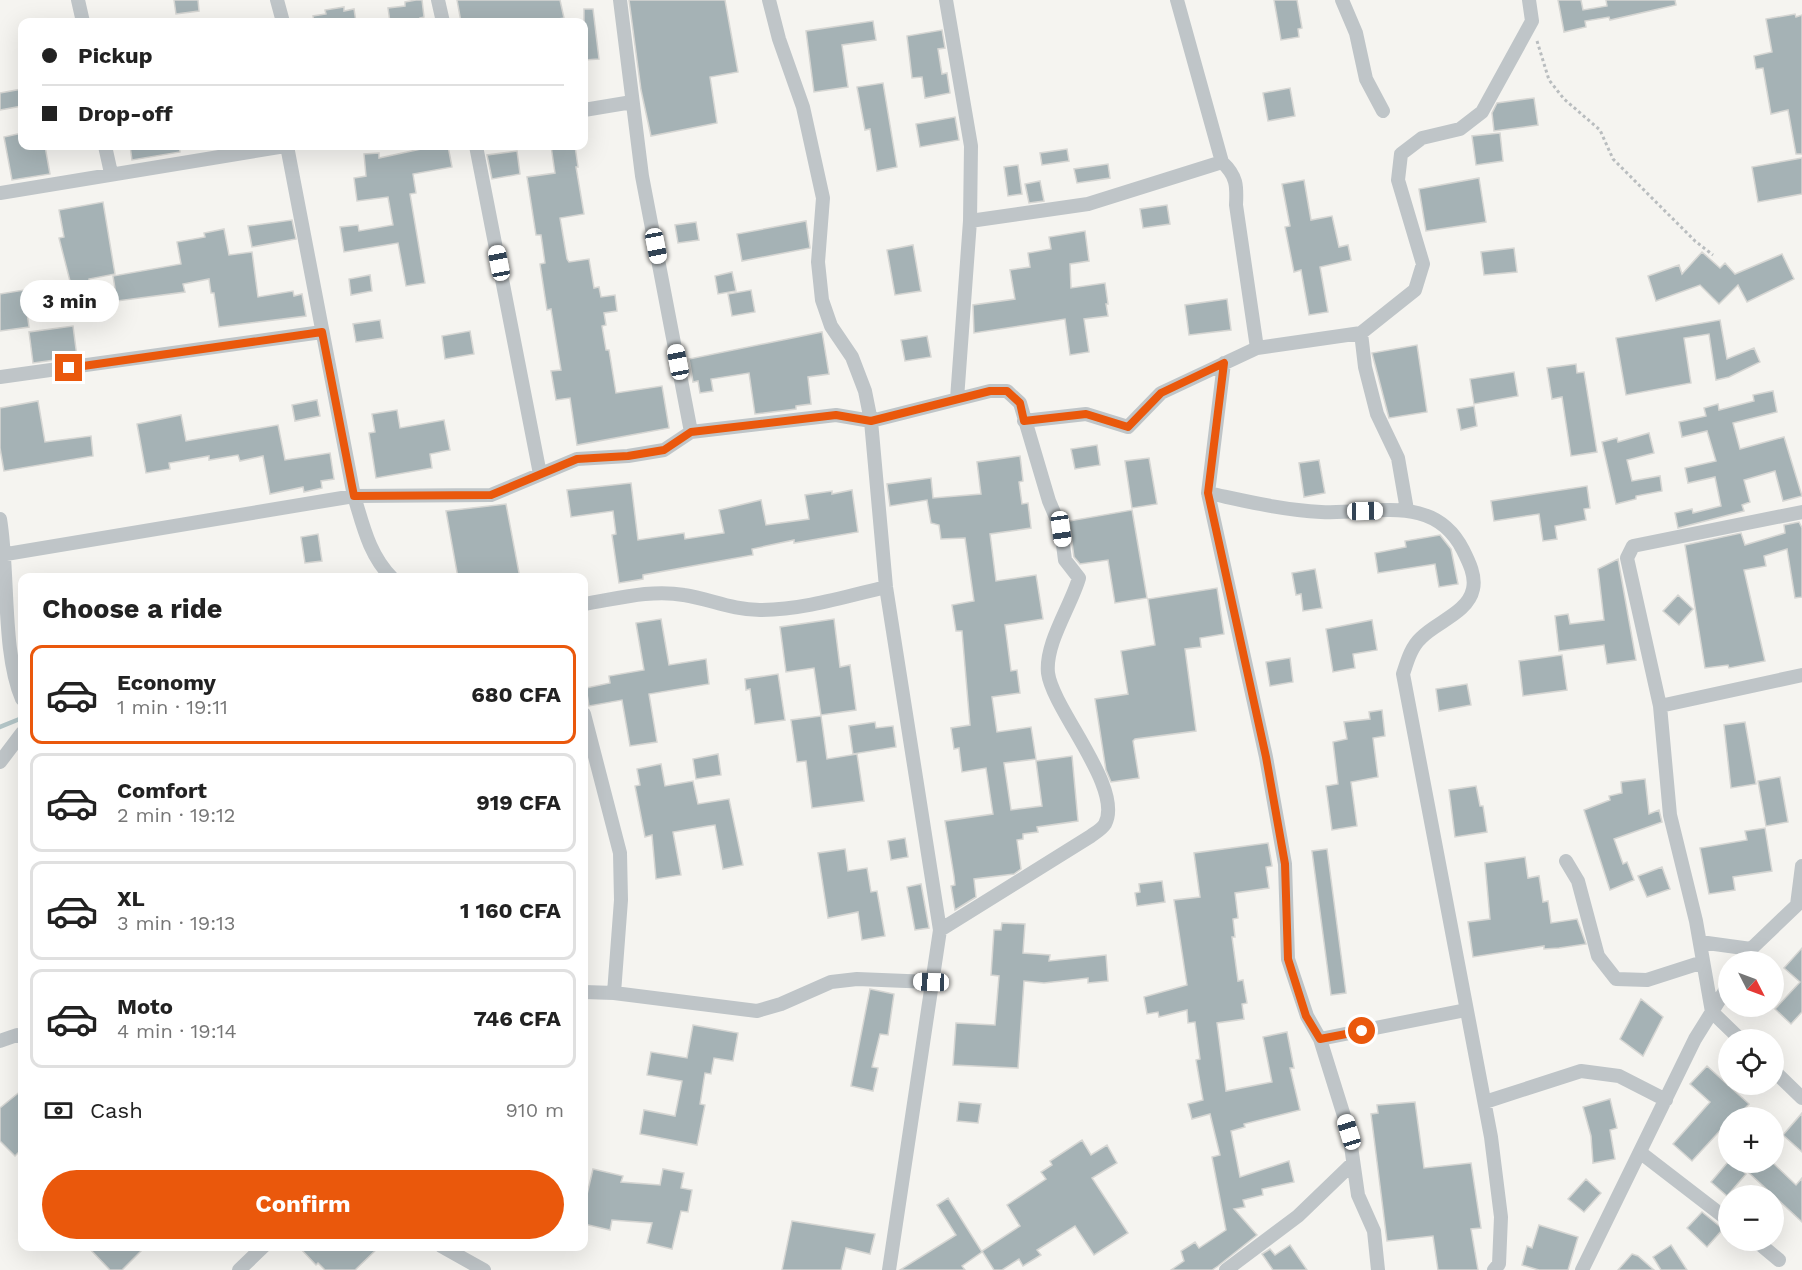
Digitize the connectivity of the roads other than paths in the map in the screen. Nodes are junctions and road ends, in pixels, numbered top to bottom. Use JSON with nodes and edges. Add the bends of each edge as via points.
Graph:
{"nodes":[{"id":1,"x":78,"y":0,"type":"edge"},
{"id":2,"x":277,"y":0,"type":"edge"},
{"id":3,"x":438,"y":0,"type":"edge"},
{"id":4,"x":620,"y":0,"type":"edge"},
{"id":5,"x":769,"y":0,"type":"edge"},
{"id":6,"x":946,"y":0,"type":"edge"},
{"id":7,"x":1177,"y":0,"type":"edge"},
{"id":8,"x":1342,"y":0,"type":"edge"},
{"id":9,"x":1529,"y":0,"type":"edge"},
{"id":10,"x":81,"y":18,"type":"edge"},
{"id":11,"x":282,"y":18,"type":"edge"},
{"id":12,"x":442,"y":18,"type":"edge"},
{"id":13,"x":632,"y":102,"type":"junction"},
{"id":14,"x":588,"y":109,"type":"edge"},
{"id":15,"x":1383,"y":111,"type":"dead end"},
{"id":16,"x":106,"y":150,"type":"edge"},
{"id":17,"x":260,"y":150,"type":"edge"},
{"id":18,"x":287,"y":150,"type":"edge"},
{"id":19,"x":477,"y":150,"type":"edge"},
{"id":20,"x":1222,"y":162,"type":"junction"},
{"id":21,"x":111,"y":173,"type":"junction"},
{"id":22,"x":0,"y":193,"type":"edge"},
{"id":23,"x":970,"y":221,"type":"junction"},
{"id":24,"x":322,"y":332,"type":"junction"},
{"id":25,"x":1361,"y":333,"type":"junction"},
{"id":26,"x":1257,"y":348,"type":"junction"},
{"id":27,"x":1224,"y":363,"type":"junction"},
{"id":28,"x":0,"y":377,"type":"edge"},
{"id":29,"x":957,"y":399,"type":"junction"},
{"id":30,"x":871,"y":421,"type":"junction"},
{"id":31,"x":1024,"y":421,"type":"junction"},
{"id":32,"x":691,"y":432,"type":"junction"},
{"id":33,"x":540,"y":474,"type":"junction"},
{"id":34,"x":1208,"y":493,"type":"junction"},
{"id":35,"x":354,"y":496,"type":"junction"},
{"id":36,"x":1407,"y":510,"type":"junction"},
{"id":37,"x":1802,"y":512,"type":"edge"},
{"id":38,"x":0,"y":519,"type":"edge"},
{"id":39,"x":3,"y":555,"type":"edge"},
{"id":40,"x":387,"y":573,"type":"edge"},
{"id":41,"x":886,"y":587,"type":"junction"},
{"id":42,"x":588,"y":603,"type":"edge"},
{"id":43,"x":1802,"y":675,"type":"edge"},
{"id":44,"x":18,"y":689,"type":"edge"},
{"id":45,"x":1660,"y":706,"type":"junction"},
{"id":46,"x":588,"y":730,"type":"edge"},
{"id":47,"x":18,"y":738,"type":"edge"},
{"id":48,"x":0,"y":762,"type":"edge"},
{"id":49,"x":1566,"y":861,"type":"dead end"},
{"id":50,"x":1802,"y":866,"type":"edge"},
{"id":51,"x":1799,"y":905,"type":"edge"},
{"id":52,"x":940,"y":930,"type":"junction"},
{"id":53,"x":1700,"y":942,"type":"junction"},
{"id":54,"x":1750,"y":949,"type":"joint"},
{"id":55,"x":1703,"y":962,"type":"junction"},
{"id":56,"x":931,"y":982,"type":"junction"},
{"id":57,"x":588,"y":992,"type":"edge"},
{"id":58,"x":614,"y":993,"type":"junction"},
{"id":59,"x":1718,"y":1002,"type":"edge"},
{"id":60,"x":1466,"y":1010,"type":"junction"},
{"id":61,"x":1712,"y":1012,"type":"junction"},
{"id":62,"x":1730,"y":1029,"type":"edge"},
{"id":63,"x":18,"y":1035,"type":"edge"},
{"id":64,"x":1320,"y":1039,"type":"junction"},
{"id":65,"x":0,"y":1041,"type":"edge"},
{"id":66,"x":1784,"y":1081,"type":"edge"},
{"id":67,"x":1802,"y":1098,"type":"edge"},
{"id":68,"x":1666,"y":1100,"type":"junction"},
{"id":69,"x":1485,"y":1102,"type":"junction"},
{"id":70,"x":1641,"y":1153,"type":"junction"},
{"id":71,"x":1353,"y":1163,"type":"junction"},
{"id":72,"x":1718,"y":1212,"type":"edge"},
{"id":73,"x":259,"y":1251,"type":"edge"},
{"id":74,"x":450,"y":1251,"type":"edge"},
{"id":75,"x":1768,"y":1251,"type":"edge"},
{"id":76,"x":1779,"y":1260,"type":"dead end"},
{"id":77,"x":239,"y":1270,"type":"edge"},
{"id":78,"x":484,"y":1270,"type":"edge"},
{"id":79,"x":889,"y":1270,"type":"edge"},
{"id":80,"x":1226,"y":1270,"type":"edge"},
{"id":81,"x":1378,"y":1270,"type":"edge"},
{"id":82,"x":1494,"y":1270,"type":"edge"},
{"id":83,"x":1582,"y":1270,"type":"edge"}],
"edges":[{"from":1,"to":10,"type":"street"},
{"from":2,"to":11,"type":"street"},
{"from":3,"to":12,"type":"street"},
{"from":4,"to":13,"type":"street"},
{"from":5,"to":30,"type":"street","via":[[803,107],[823,198],[818,262],[822,300],[831,326],[852,357]]},
{"from":6,"to":23,"type":"street","via":[[971,146]]},
{"from":7,"to":20,"type":"street"},
{"from":8,"to":15,"type":"street","via":[[1356,33],[1365,79]]},
{"from":9,"to":25,"type":"street","via":[[1532,21],[1482,112],[1460,129],[1422,138],[1401,154],[1398,180],[1423,264],[1415,290]]},
{"from":13,"to":14,"type":"street"},
{"from":13,"to":32,"type":"street","via":[[642,176]]},
{"from":16,"to":21,"type":"street"},
{"from":17,"to":21,"type":"street"},
{"from":18,"to":24,"type":"street"},
{"from":19,"to":33,"type":"street"},
{"from":20,"to":23,"type":"street","via":[[1088,204]]},
{"from":20,"to":26,"type":"street","via":[[1238,184],[1236,205]]},
{"from":21,"to":22,"type":"street"},
{"from":23,"to":29,"type":"street"},
{"from":24,"to":28,"type":"street"},
{"from":24,"to":35,"type":"street"},
{"from":25,"to":26,"type":"street"},
{"from":25,"to":36,"type":"street","via":[[1365,368],[1377,414],[1398,458]]},
{"from":26,"to":27,"type":"street"},
{"from":27,"to":31,"type":"street","via":[[1161,393],[1128,427],[1086,414]]},
{"from":27,"to":34,"type":"street"},
{"from":29,"to":30,"type":"street"},
{"from":29,"to":31,"type":"street","via":[[1007,391],[1020,403]]},
{"from":30,"to":32,"type":"street","via":[[836,415]]},
{"from":30,"to":41,"type":"street"},
{"from":31,"to":52,"type":"street","via":[[1061,529],[1065,560],[1079,578],[1073,600],[1057,626],[1048,672],[1056,696],[1102,784],[1108,810],[1104,825],[1091,836]]},
{"from":32,"to":33,"type":"street","via":[[664,450],[577,459]]},
{"from":33,"to":35,"type":"street","via":[[491,495]]},
{"from":34,"to":36,"type":"street","via":[[1322,512]]},
{"from":34,"to":64,"type":"street","via":[[1266,757],[1285,864],[1288,959],[1306,1016]]},
{"from":35,"to":39,"type":"street"},
{"from":35,"to":40,"type":"street","via":[[369,544]]},
{"from":36,"to":60,"type":"street","via":[[1429,515],[1454,533],[1472,567],[1474,587],[1468,600],[1420,638],[1403,674]]},
{"from":37,"to":45,"type":"street","via":[[1633,546],[1627,558]]},
{"from":38,"to":39,"type":"street"},
{"from":39,"to":44,"type":"street"},
{"from":41,"to":42,"type":"street","via":[[819,603],[762,610],[735,609],[665,593]]},
{"from":41,"to":52,"type":"street"},
{"from":43,"to":45,"type":"street"},
{"from":45,"to":53,"type":"street","via":[[1670,815]]},
{"from":46,"to":58,"type":"street","via":[[620,854]]},
{"from":47,"to":48,"type":"street"},
{"from":49,"to":55,"type":"street","via":[[1578,881],[1598,956],[1616,979],[1647,980]]},
{"from":50,"to":51,"type":"street"},
{"from":51,"to":54,"type":"street"},
{"from":52,"to":56,"type":"street"},
{"from":53,"to":54,"type":"street"},
{"from":53,"to":55,"type":"street"},
{"from":55,"to":61,"type":"street"},
{"from":56,"to":58,"type":"street","via":[[831,982],[757,1011]]},
{"from":56,"to":79,"type":"street"},
{"from":57,"to":58,"type":"street"},
{"from":59,"to":61,"type":"street"},
{"from":60,"to":64,"type":"street"},
{"from":60,"to":69,"type":"street"},
{"from":61,"to":62,"type":"street"},
{"from":61,"to":68,"type":"street"},
{"from":63,"to":65,"type":"street"},
{"from":64,"to":71,"type":"street","via":[[1349,1132]]},
{"from":66,"to":67,"type":"street"},
{"from":68,"to":69,"type":"street","via":[[1619,1076],[1581,1071]]},
{"from":68,"to":70,"type":"street"},
{"from":69,"to":82,"type":"street","via":[[1501,1217],[1499,1264]]},
{"from":70,"to":72,"type":"street"},
{"from":70,"to":83,"type":"street"},
{"from":71,"to":80,"type":"street","via":[[1298,1216]]},
{"from":71,"to":81,"type":"street","via":[[1358,1195],[1374,1231]]},
{"from":73,"to":77,"type":"street"},
{"from":74,"to":78,"type":"street"},
{"from":75,"to":76,"type":"street"}]}
